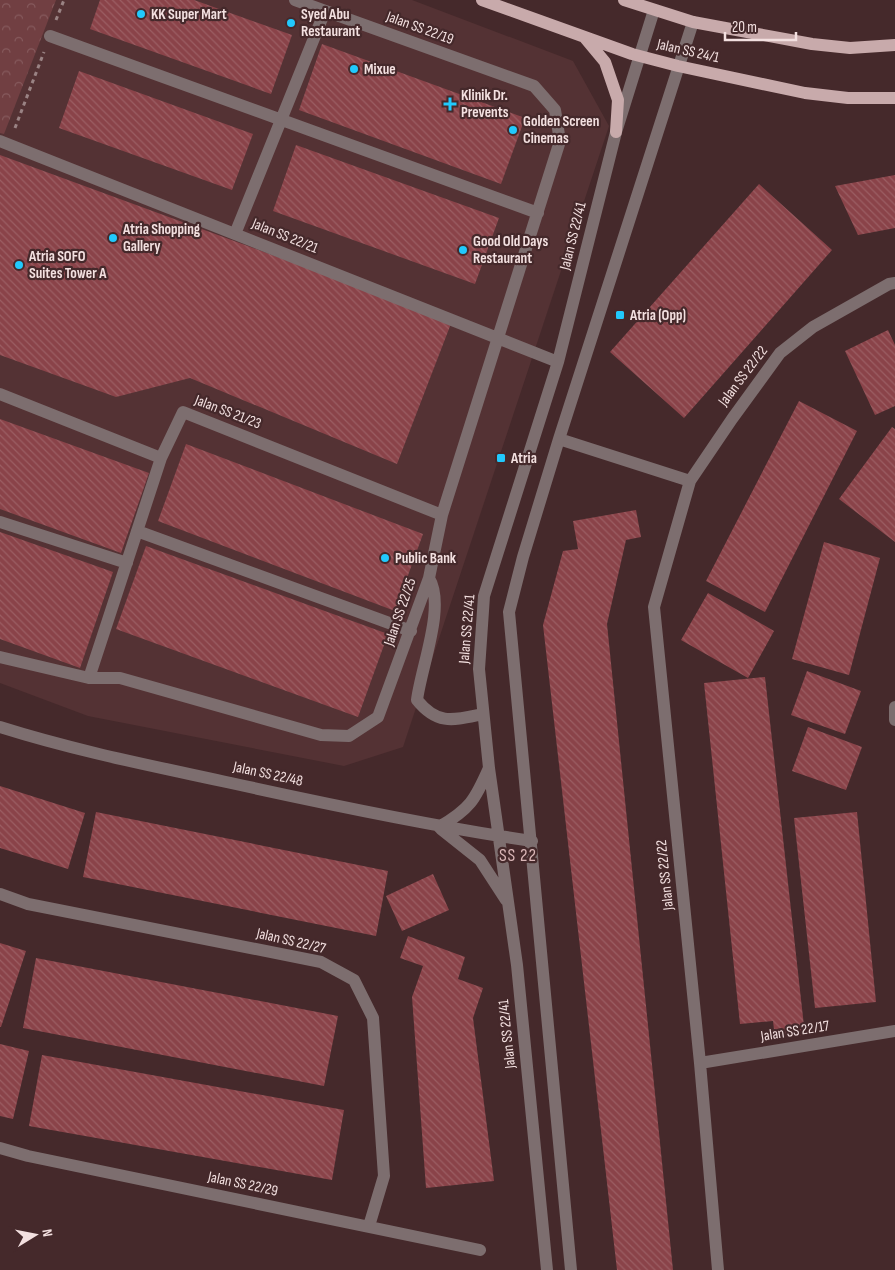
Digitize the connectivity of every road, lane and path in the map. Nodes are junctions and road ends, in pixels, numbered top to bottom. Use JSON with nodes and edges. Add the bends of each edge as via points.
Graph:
{"nodes":[{"id":1,"x":296,"y":0,"type":"edge"},
{"id":2,"x":482,"y":0,"type":"edge"},
{"id":3,"x":624,"y":0,"type":"edge"},
{"id":4,"x":654,"y":10,"type":"junction"},
{"id":5,"x":325,"y":11,"type":"junction"},
{"id":6,"x":693,"y":22,"type":"junction"},
{"id":7,"x":50,"y":36,"type":"joint"},
{"id":8,"x":585,"y":38,"type":"junction"},
{"id":9,"x":895,"y":44,"type":"edge"},
{"id":10,"x":641,"y":57,"type":"junction"},
{"id":11,"x":678,"y":66,"type":"junction"},
{"id":12,"x":534,"y":86,"type":"joint"},
{"id":13,"x":895,"y":98,"type":"edge"},
{"id":14,"x":281,"y":120,"type":"junction"},
{"id":15,"x":616,"y":132,"type":"junction"},
{"id":16,"x":4,"y":142,"type":"edge"},
{"id":17,"x":538,"y":213,"type":"junction"},
{"id":18,"x":235,"y":234,"type":"junction"},
{"id":19,"x":895,"y":283,"type":"edge"},
{"id":20,"x":497,"y":338,"type":"junction"},
{"id":21,"x":558,"y":362,"type":"junction"},
{"id":22,"x":0,"y":394,"type":"edge"},
{"id":23,"x":559,"y":439,"type":"junction"},
{"id":24,"x":161,"y":458,"type":"junction"},
{"id":25,"x":690,"y":481,"type":"junction"},
{"id":26,"x":442,"y":515,"type":"junction"},
{"id":27,"x":0,"y":522,"type":"edge"},
{"id":28,"x":137,"y":531,"type":"junction"},
{"id":29,"x":127,"y":563,"type":"junction"},
{"id":30,"x":429,"y":578,"type":"junction"},
{"id":31,"x":411,"y":631,"type":"junction"},
{"id":32,"x":0,"y":657,"type":"edge"},
{"id":33,"x":89,"y":678,"type":"junction"},
{"id":34,"x":895,"y":707,"type":"edge"},
{"id":35,"x":483,"y":714,"type":"junction"},
{"id":36,"x":895,"y":720,"type":"edge"},
{"id":37,"x":0,"y":727,"type":"edge"},
{"id":38,"x":489,"y":768,"type":"junction"},
{"id":39,"x":439,"y":827,"type":"junction"},
{"id":40,"x":499,"y":836,"type":"junction"},
{"id":41,"x":532,"y":841,"type":"junction"},
{"id":42,"x":0,"y":894,"type":"edge"},
{"id":43,"x":509,"y":904,"type":"junction"},
{"id":44,"x":895,"y":1031,"type":"edge"},
{"id":45,"x":700,"y":1064,"type":"junction"},
{"id":46,"x":0,"y":1148,"type":"edge"},
{"id":47,"x":369,"y":1226,"type":"junction"},
{"id":48,"x":480,"y":1250,"type":"dead end"},
{"id":49,"x":547,"y":1270,"type":"edge"},
{"id":50,"x":571,"y":1270,"type":"edge"},
{"id":51,"x":718,"y":1270,"type":"edge"}],
"edges":[{"from":1,"to":5,"type":"street","name":"Jalan SS 22/19"},
{"from":2,"to":8,"type":"main road","name":"Jalan SS 24/1"},
{"from":3,"to":4,"type":"main road","name":"Jalan SS 24/1"},
{"from":4,"to":6,"type":"main road","name":"Jalan SS 24/1"},
{"from":4,"to":10,"type":"street","name":"Jalan SS 22/41"},
{"from":5,"to":12,"type":"street","name":"Jalan SS 22/19"},
{"from":5,"to":14,"type":"street"},
{"from":6,"to":9,"type":"main road","name":"Jalan SS 24/1","via":[[812,44],[850,48]]},
{"from":6,"to":11,"type":"street"},
{"from":7,"to":14,"type":"street"},
{"from":7,"to":16,"type":"path"},
{"from":8,"to":10,"type":"main road","name":"Jalan SS 24/1"},
{"from":8,"to":15,"type":"main road","via":[[606,62],[618,100]]},
{"from":10,"to":11,"type":"main road","name":"Jalan SS 24/1"},
{"from":10,"to":15,"type":"street","name":"Jalan SS 22/41"},
{"from":11,"to":13,"type":"main road","name":"Jalan SS 24/1","via":[[805,93],[848,98]]},
{"from":11,"to":23,"type":"street"},
{"from":12,"to":17,"type":"street","name":"Jalan SS 22/25","via":[[555,110],[560,141]]},
{"from":14,"to":17,"type":"street"},
{"from":14,"to":18,"type":"street"},
{"from":15,"to":21,"type":"street","name":"Jalan SS 22/41"},
{"from":16,"to":18,"type":"street","name":"Jalan SS 22/21"},
{"from":17,"to":20,"type":"street","name":"Jalan SS 22/25"},
{"from":18,"to":20,"type":"street","name":"Jalan SS 22/21"},
{"from":19,"to":25,"type":"street","name":"Jalan SS 22/22","via":[[813,327],[780,352]]},
{"from":20,"to":21,"type":"street","name":"Jalan SS 22/21"},
{"from":20,"to":26,"type":"street","name":"Jalan SS 22/25"},
{"from":21,"to":35,"type":"street","name":"Jalan SS 22/41","via":[[484,596],[479,669]]},
{"from":22,"to":24,"type":"street"},
{"from":23,"to":25,"type":"street"},
{"from":23,"to":41,"type":"street","via":[[509,612]]},
{"from":24,"to":26,"type":"street","name":"Jalan SS 21/23","via":[[183,412]]},
{"from":24,"to":28,"type":"street"},
{"from":25,"to":45,"type":"street","name":"Jalan SS 22/22","via":[[654,606]]},
{"from":26,"to":30,"type":"street","name":"Jalan SS 22/25"},
{"from":27,"to":29,"type":"street"},
{"from":28,"to":29,"type":"street"},
{"from":28,"to":31,"type":"street"},
{"from":29,"to":33,"type":"street"},
{"from":30,"to":31,"type":"street","name":"Jalan SS 22/25"},
{"from":30,"to":35,"type":"street","via":[[434,587],[435,612],[417,700],[428,713],[439,718],[457,719]]},
{"from":31,"to":33,"type":"street","name":"Jalan SS 22/25","via":[[378,717],[349,736],[321,735],[120,678]]},
{"from":32,"to":33,"type":"street","name":"Jalan SS 22/25"},
{"from":34,"to":36,"type":"street"},
{"from":35,"to":38,"type":"street","name":"Jalan SS 22/41"},
{"from":37,"to":39,"type":"street","name":"Jalan SS 22/48","via":[[62,746]]},
{"from":38,"to":39,"type":"street","via":[[475,800],[460,815]]},
{"from":38,"to":40,"type":"street","name":"Jalan SS 22/41"},
{"from":39,"to":40,"type":"street","name":"Jalan SS 22/48"},
{"from":39,"to":43,"type":"street","via":[[480,860]]},
{"from":40,"to":41,"type":"street","name":"Jalan SS 22/48"},
{"from":40,"to":43,"type":"street","name":"Jalan SS 22/41"},
{"from":41,"to":50,"type":"street"},
{"from":42,"to":47,"type":"street","name":"Jalan SS 22/27","via":[[28,904],[321,962],[354,980],[373,1018],[384,1176]]},
{"from":43,"to":49,"type":"street","name":"Jalan SS 22/41"},
{"from":44,"to":45,"type":"street","name":"Jalan SS 22/17"},
{"from":45,"to":51,"type":"street","name":"Jalan SS 22/22"},
{"from":46,"to":47,"type":"street","name":"Jalan SS 22/29"},
{"from":47,"to":48,"type":"street","name":"Jalan SS 22/29"}]}
